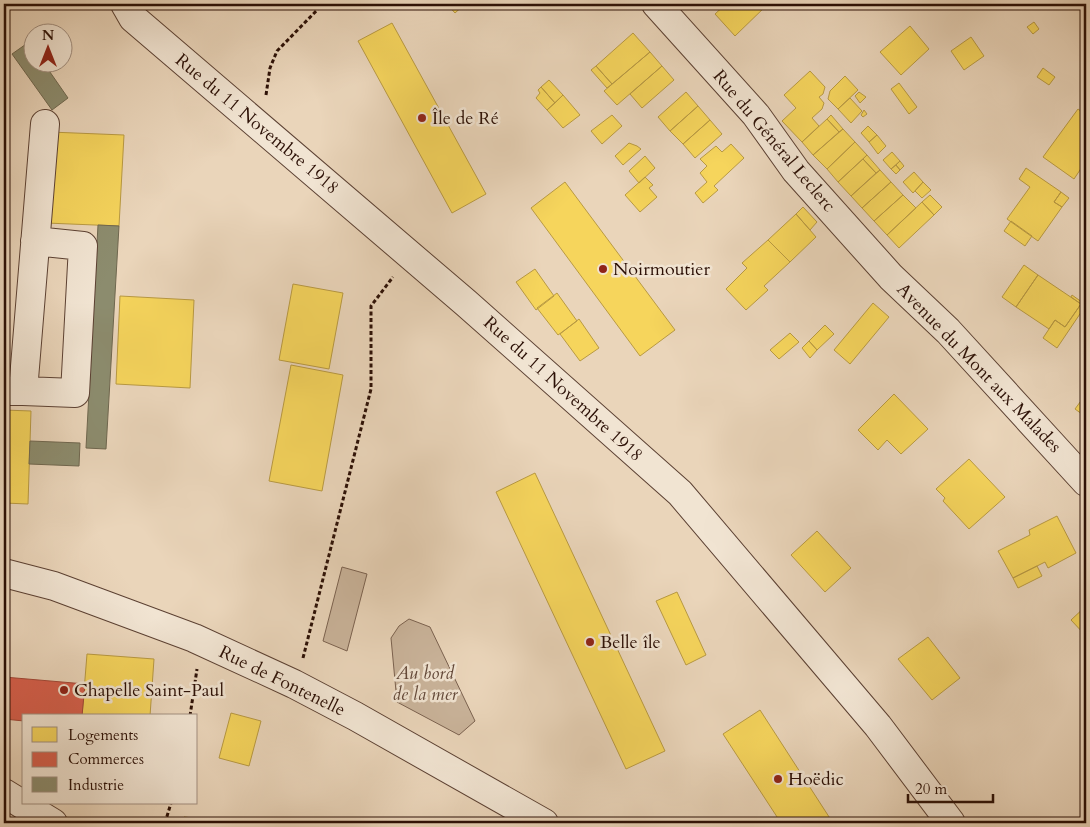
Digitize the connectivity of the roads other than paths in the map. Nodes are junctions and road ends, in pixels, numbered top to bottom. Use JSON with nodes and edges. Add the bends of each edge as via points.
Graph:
{"nodes":[{"id":1,"x":125,"y":4,"type":"edge"},
{"id":2,"x":656,"y":4,"type":"edge"},
{"id":3,"x":45,"y":124,"type":"dead end"},
{"id":4,"x":35,"y":241,"type":"junction"},
{"id":5,"x":892,"y":278,"type":"joint"},
{"id":6,"x":14,"y":391,"type":"edge"},
{"id":7,"x":1086,"y":482,"type":"edge"},
{"id":8,"x":4,"y":574,"type":"edge"},
{"id":9,"x":4,"y":793,"type":"edge"},
{"id":10,"x":22,"y":804,"type":"edge"},
{"id":11,"x":22,"y":804,"type":"edge"},
{"id":12,"x":54,"y":823,"type":"edge"},
{"id":13,"x":544,"y":823,"type":"edge"},
{"id":14,"x":951,"y":823,"type":"edge"}],
"edges":[{"from":1,"to":14,"type":"street","name":"Rue du 11 Novembre 1918","via":[[133,18],[466,303],[680,493],[878,726]]},
{"from":2,"to":5,"type":"street","name":"Rue du Général Leclerc","via":[[756,114],[796,171]]},
{"from":3,"to":4,"type":"street"},
{"from":4,"to":6,"type":"street"},
{"from":4,"to":6,"type":"street","via":[[82,246],[75,393]]},
{"from":5,"to":7,"type":"street","name":"Avenue du Mont aux Malades","via":[[948,331]]},
{"from":8,"to":13,"type":"street","name":"Rue de Fontenelle","via":[[54,586],[194,638],[294,684]]},
{"from":9,"to":10,"type":"street"},
{"from":11,"to":12,"type":"street"}]}
